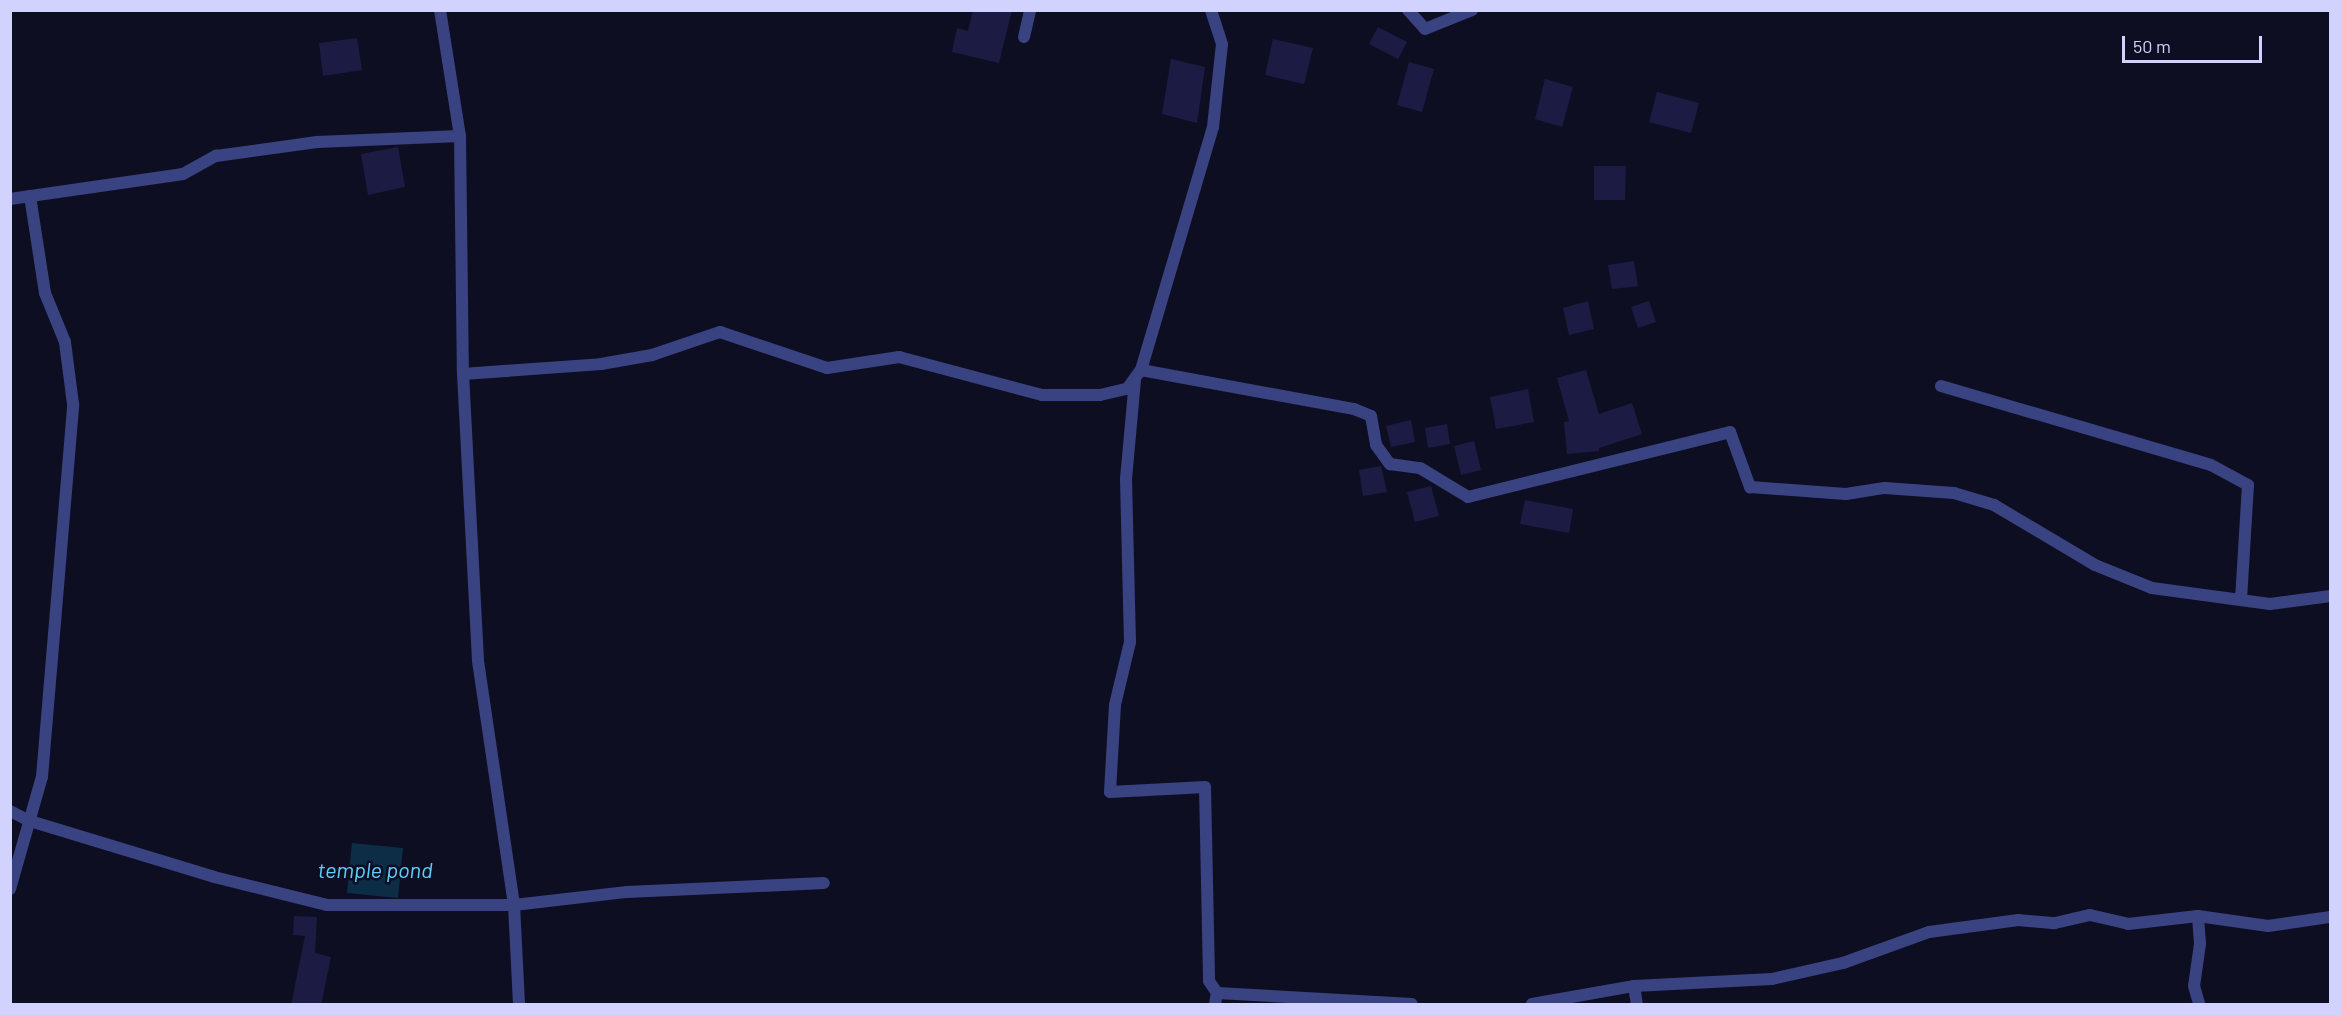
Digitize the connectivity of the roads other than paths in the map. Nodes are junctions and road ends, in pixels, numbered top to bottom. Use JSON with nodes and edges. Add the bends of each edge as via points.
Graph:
{"nodes":[{"id":1,"x":440,"y":10,"type":"edge"},
{"id":2,"x":1030,"y":10,"type":"edge"},
{"id":3,"x":1211,"y":10,"type":"edge"},
{"id":4,"x":1408,"y":10,"type":"edge"},
{"id":5,"x":1472,"y":10,"type":"edge"},
{"id":6,"x":1024,"y":37,"type":"dead end"},
{"id":7,"x":460,"y":136,"type":"junction"},
{"id":8,"x":30,"y":196,"type":"junction"},
{"id":9,"x":10,"y":200,"type":"edge"},
{"id":10,"x":463,"y":374,"type":"junction"},
{"id":11,"x":1138,"y":374,"type":"junction"},
{"id":12,"x":1941,"y":386,"type":"dead end"},
{"id":13,"x":2331,"y":596,"type":"edge"},
{"id":14,"x":2241,"y":600,"type":"junction"},
{"id":15,"x":10,"y":811,"type":"edge"},
{"id":16,"x":30,"y":821,"type":"junction"},
{"id":17,"x":824,"y":883,"type":"dead end"},
{"id":18,"x":10,"y":889,"type":"edge"},
{"id":19,"x":514,"y":904,"type":"junction"},
{"id":20,"x":2198,"y":916,"type":"junction"},
{"id":21,"x":2331,"y":917,"type":"edge"},
{"id":22,"x":1634,"y":986,"type":"junction"},
{"id":23,"x":1216,"y":999,"type":"edge"},
{"id":24,"x":519,"y":1005,"type":"edge"},
{"id":25,"x":1412,"y":1005,"type":"edge"},
{"id":26,"x":1532,"y":1005,"type":"edge"},
{"id":27,"x":1637,"y":1005,"type":"edge"},
{"id":28,"x":2199,"y":1005,"type":"edge"}],
"edges":[{"from":1,"to":7,"type":"street"},
{"from":2,"to":6,"type":"street"},
{"from":3,"to":11,"type":"street","via":[[1222,44],[1213,127]]},
{"from":4,"to":5,"type":"street","via":[[1425,29]]},
{"from":7,"to":8,"type":"street","via":[[316,142],[216,156],[183,174]]},
{"from":7,"to":10,"type":"street"},
{"from":8,"to":9,"type":"street"},
{"from":8,"to":16,"type":"street","via":[[45,293],[65,342],[73,404],[42,777]]},
{"from":10,"to":11,"type":"street","via":[[601,364],[652,355],[720,332],[827,368],[898,357],[1042,395],[1100,395],[1127,389]]},
{"from":10,"to":19,"type":"street","via":[[478,661]]},
{"from":11,"to":14,"type":"street","via":[[1354,409],[1371,416],[1376,445],[1390,464],[1420,468],[1468,497],[1730,432],[1750,487],[1846,494],[1885,488],[1954,493],[1994,505],[2095,565],[2152,588]]},
{"from":11,"to":23,"type":"street","via":[[1126,479],[1130,642],[1115,705],[1110,792],[1204,787],[1209,981]]},
{"from":12,"to":14,"type":"street","via":[[2211,465],[2248,485]]},
{"from":13,"to":14,"type":"street","via":[[2270,604]]},
{"from":15,"to":16,"type":"street"},
{"from":16,"to":18,"type":"street"},
{"from":16,"to":19,"type":"street","via":[[214,877],[327,905]]},
{"from":17,"to":19,"type":"street","via":[[627,892]]},
{"from":19,"to":24,"type":"street"},
{"from":20,"to":21,"type":"street","via":[[2268,926]]},
{"from":20,"to":22,"type":"street","via":[[2128,924],[2090,915],[2055,923],[2018,920],[1929,932],[1843,963],[1772,979]]},
{"from":20,"to":28,"type":"street","via":[[2200,944],[2194,986]]},
{"from":22,"to":26,"type":"street"},
{"from":22,"to":27,"type":"street"},
{"from":23,"to":25,"type":"street"}]}
